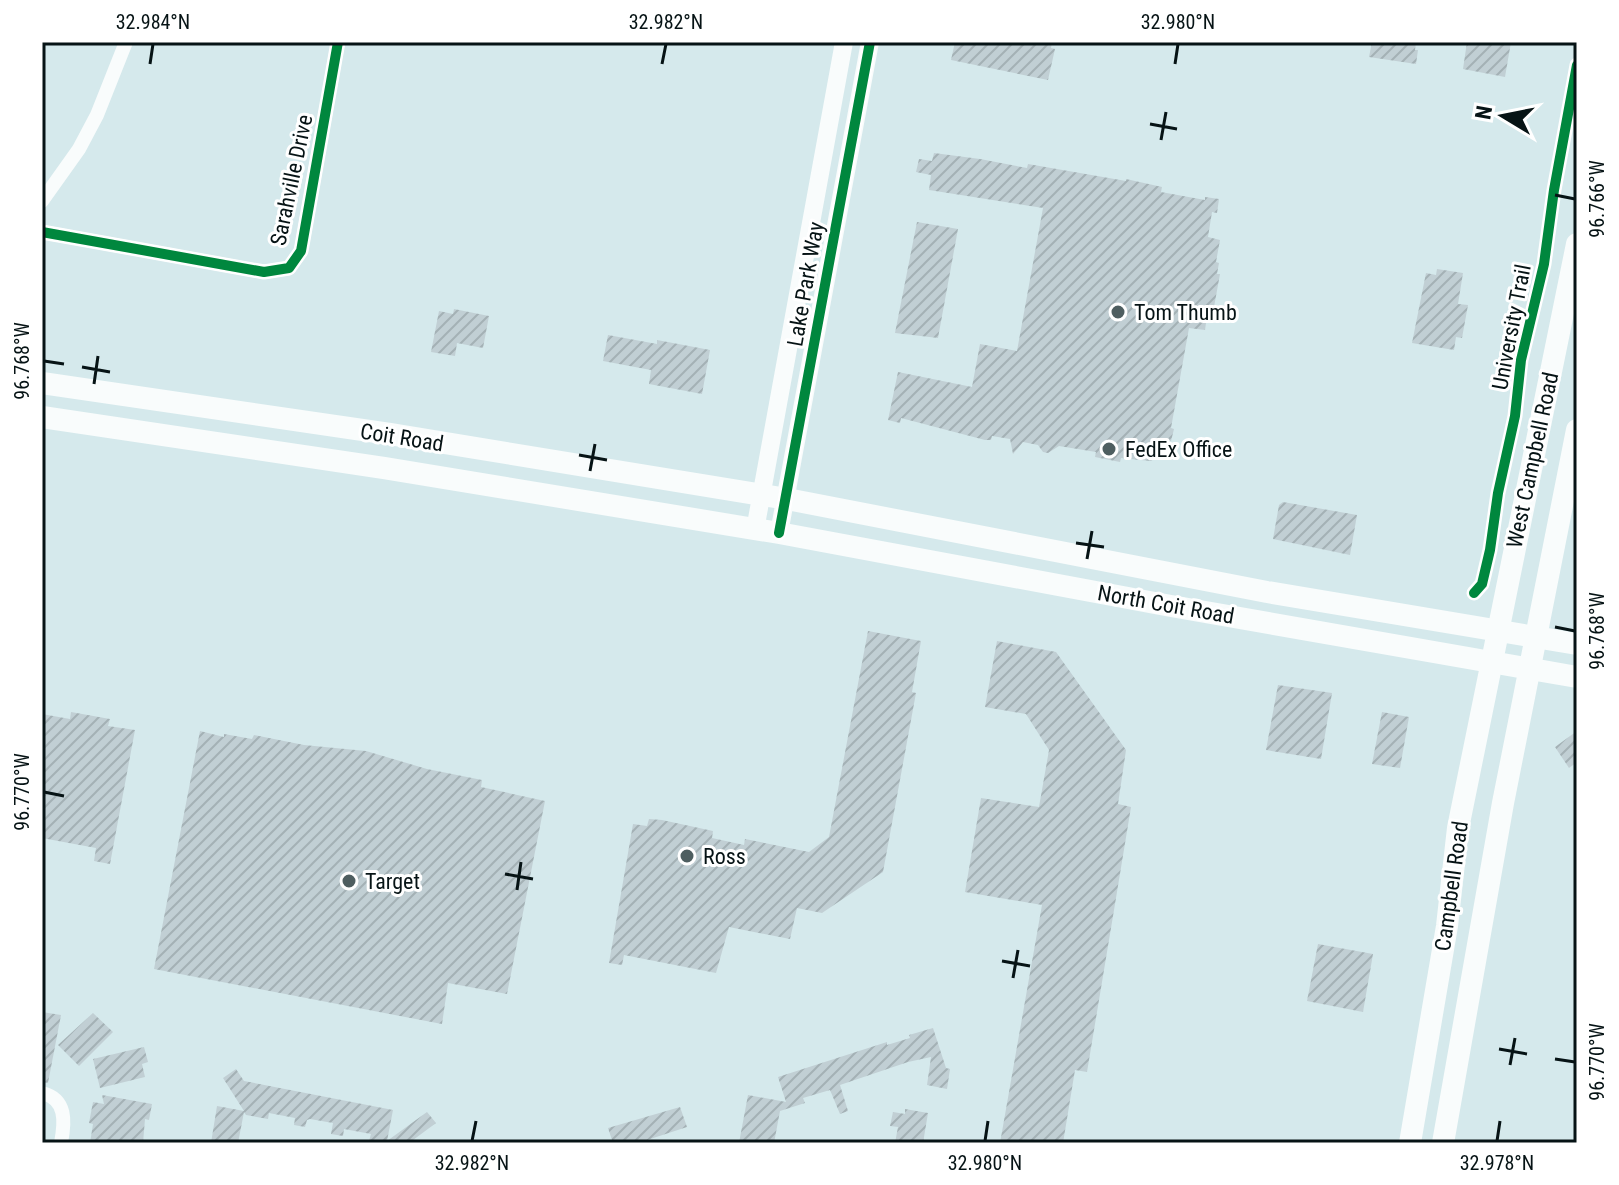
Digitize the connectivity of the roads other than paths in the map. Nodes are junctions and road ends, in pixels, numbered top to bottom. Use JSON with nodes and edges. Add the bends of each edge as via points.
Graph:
{"nodes":[{"id":1,"x":126,"y":42,"type":"edge"},
{"id":2,"x":338,"y":42,"type":"edge"},
{"id":3,"x":844,"y":42,"type":"edge"},
{"id":4,"x":870,"y":42,"type":"edge"},
{"id":5,"x":42,"y":201,"type":"edge"},
{"id":6,"x":42,"y":232,"type":"edge"},
{"id":7,"x":1577,"y":244,"type":"edge"},
{"id":8,"x":42,"y":383,"type":"edge"},
{"id":9,"x":42,"y":417,"type":"edge"},
{"id":10,"x":1577,"y":430,"type":"edge"},
{"id":11,"x":761,"y":495,"type":"junction"},
{"id":12,"x":787,"y":499,"type":"junction"},
{"id":13,"x":755,"y":530,"type":"junction"},
{"id":14,"x":779,"y":533,"type":"junction"},
{"id":15,"x":1183,"y":576,"type":"junction"},
{"id":16,"x":1179,"y":607,"type":"junction"},
{"id":17,"x":1497,"y":630,"type":"junction"},
{"id":18,"x":1535,"y":636,"type":"junction"},
{"id":19,"x":1577,"y":644,"type":"edge"},
{"id":20,"x":1490,"y":662,"type":"junction"},
{"id":21,"x":1529,"y":668,"type":"junction"},
{"id":22,"x":1577,"y":677,"type":"edge"},
{"id":23,"x":1425,"y":1055,"type":"junction"},
{"id":24,"x":1457,"y":1061,"type":"junction"},
{"id":25,"x":42,"y":1093,"type":"edge"},
{"id":26,"x":61,"y":1143,"type":"edge"},
{"id":27,"x":1410,"y":1143,"type":"edge"},
{"id":28,"x":1443,"y":1143,"type":"edge"}],
"edges":[{"from":1,"to":5,"type":"street","via":[[97,115]]},
{"from":2,"to":6,"type":"street","name":"Sarahville Drive","via":[[301,251],[289,268],[264,272]]},
{"from":3,"to":11,"type":"street","name":"Lake Park Way"},
{"from":4,"to":12,"type":"street","name":"Lake Park Way"},
{"from":7,"to":17,"type":"main road","name":"West Campbell Road"},
{"from":8,"to":11,"type":"main road","name":"Coit Road"},
{"from":9,"to":13,"type":"main road","name":"Coit Road"},
{"from":10,"to":18,"type":"main road","name":"West Campbell Road"},
{"from":11,"to":12,"type":"main road","name":"North Coit Road"},
{"from":11,"to":13,"type":"street","name":"Lake Park Way"},
{"from":12,"to":14,"type":"street","name":"Lake Park Way"},
{"from":12,"to":15,"type":"main road","name":"North Coit Road"},
{"from":13,"to":14,"type":"main road","name":"North Coit Road"},
{"from":14,"to":16,"type":"main road","name":"North Coit Road"},
{"from":15,"to":16,"type":"main road"},
{"from":15,"to":17,"type":"main road","name":"North Coit Road"},
{"from":16,"to":20,"type":"main road","name":"North Coit Road"},
{"from":17,"to":18,"type":"main road","name":"North Coit Road"},
{"from":17,"to":20,"type":"main road","name":"Campbell Road"},
{"from":18,"to":19,"type":"main road","name":"North Coit Road"},
{"from":18,"to":21,"type":"main road","name":"West Campbell Road"},
{"from":20,"to":21,"type":"main road","name":"North Coit Road"},
{"from":20,"to":23,"type":"main road","name":"Campbell Road","via":[[1458,828]]},
{"from":21,"to":22,"type":"main road","name":"North Coit Road"},
{"from":21,"to":24,"type":"main road","name":"Campbell Road"},
{"from":23,"to":24,"type":"main road"},
{"from":23,"to":27,"type":"main road","name":"Campbell Road"},
{"from":24,"to":28,"type":"main road","name":"Campbell Road"},
{"from":25,"to":26,"type":"street","via":[[61,1106]]}]}
